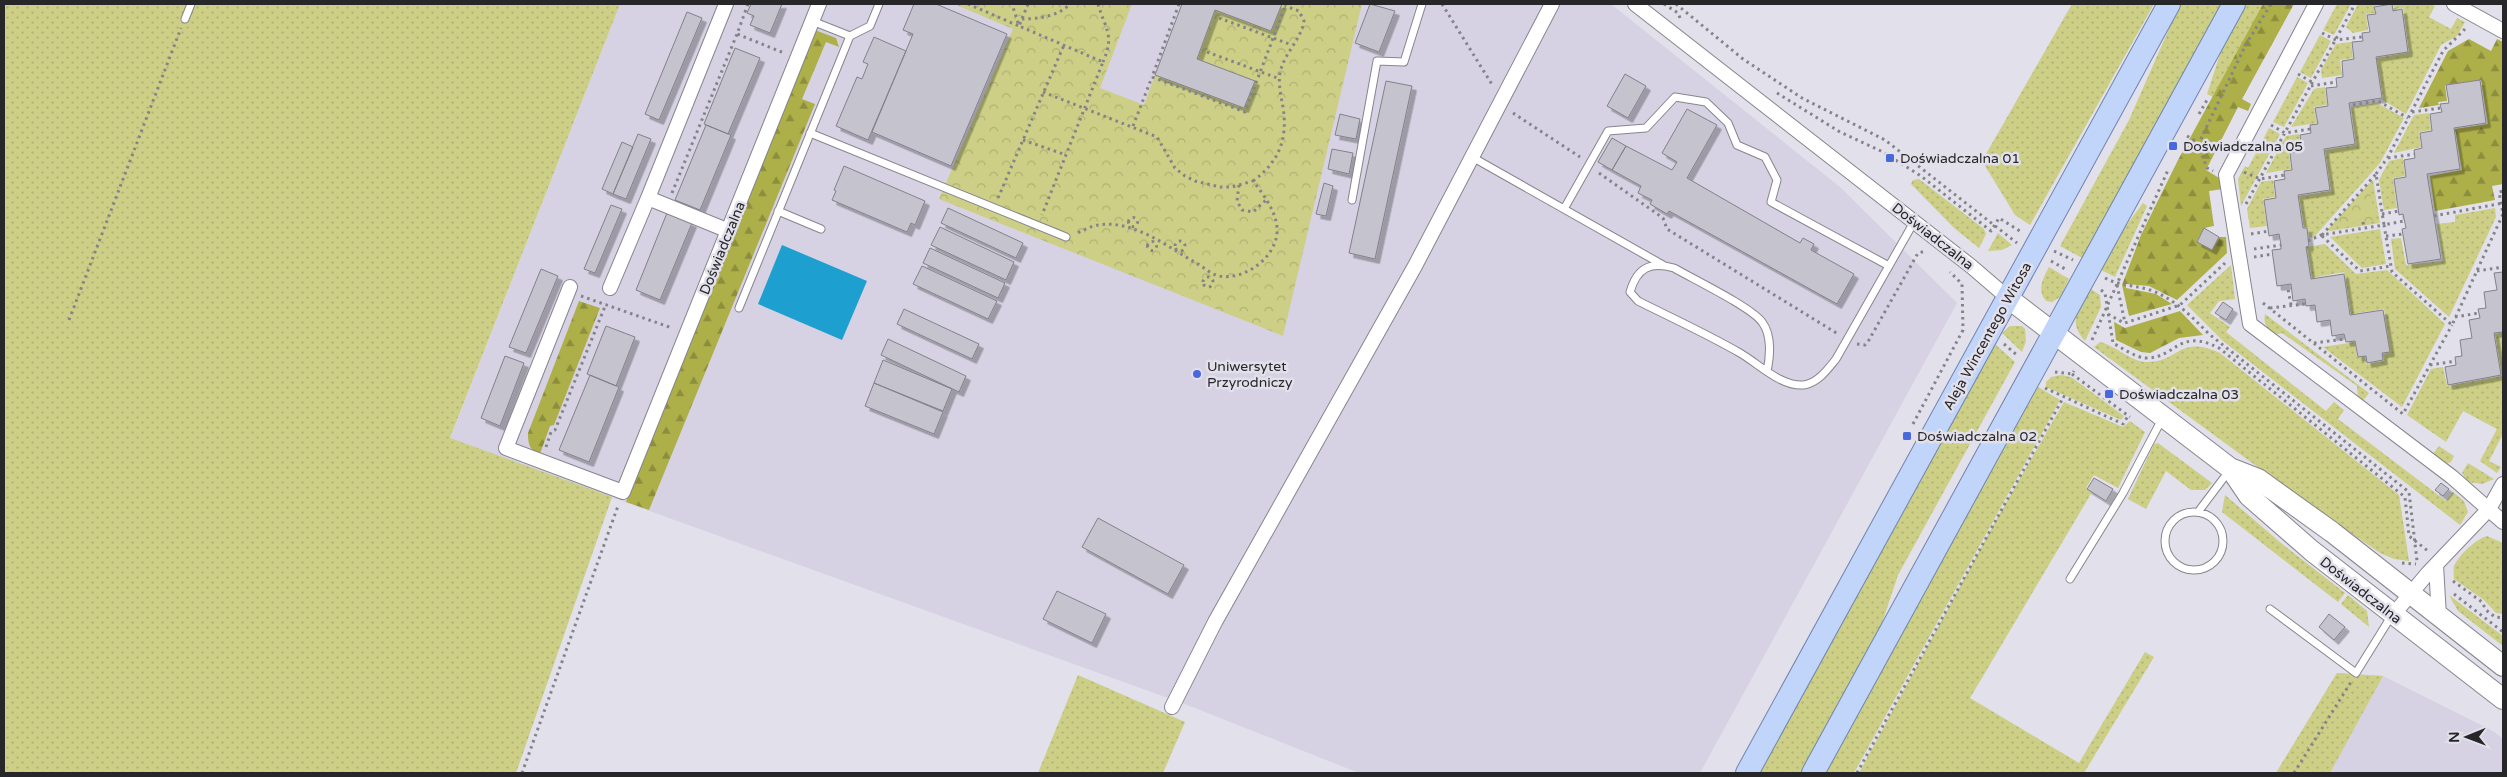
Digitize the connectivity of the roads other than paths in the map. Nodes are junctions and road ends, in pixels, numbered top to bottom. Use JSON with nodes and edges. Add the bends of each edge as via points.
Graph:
{"nodes":[{"id":1,"x":191,"y":4,"type":"edge"},
{"id":2,"x":726,"y":4,"type":"edge"},
{"id":3,"x":819,"y":4,"type":"edge"},
{"id":4,"x":879,"y":4,"type":"edge"},
{"id":5,"x":1422,"y":4,"type":"edge"},
{"id":6,"x":1552,"y":4,"type":"edge"},
{"id":7,"x":1635,"y":4,"type":"edge"},
{"id":8,"x":2169,"y":4,"type":"edge"},
{"id":9,"x":2234,"y":4,"type":"edge"},
{"id":10,"x":2316,"y":4,"type":"edge"},
{"id":11,"x":2454,"y":4,"type":"edge"},
{"id":12,"x":185,"y":19,"type":"road end"},
{"id":13,"x":812,"y":22,"type":"junction"},
{"id":14,"x":2503,"y":31,"type":"edge"},
{"id":15,"x":850,"y":36,"type":"junction"},
{"id":16,"x":810,"y":133,"type":"junction"},
{"id":17,"x":1472,"y":157,"type":"junction"},
{"id":18,"x":648,"y":198,"type":"junction"},
{"id":19,"x":1352,"y":200,"type":"dead end"},
{"id":20,"x":1564,"y":209,"type":"junction"},
{"id":21,"x":778,"y":211,"type":"junction"},
{"id":22,"x":1914,"y":222,"type":"junction"},
{"id":23,"x":821,"y":229,"type":"dead end"},
{"id":24,"x":729,"y":231,"type":"junction"},
{"id":25,"x":1066,"y":237,"type":"road end"},
{"id":26,"x":1663,"y":265,"type":"junction"},
{"id":27,"x":1889,"y":266,"type":"junction"},
{"id":28,"x":610,"y":288,"type":"road end"},
{"id":29,"x":575,"y":291,"type":"road end"},
{"id":30,"x":2008,"y":298,"type":"junction"},
{"id":31,"x":739,"y":308,"type":"dead end"},
{"id":32,"x":2053,"y":334,"type":"junction"},
{"id":33,"x":1767,"y":371,"type":"junction"},
{"id":34,"x":2164,"y":416,"type":"junction"},
{"id":35,"x":2230,"y":468,"type":"junction"},
{"id":36,"x":2503,"y":484,"type":"edge"},
{"id":37,"x":2489,"y":509,"type":"junction"},
{"id":38,"x":2198,"y":512,"type":"junction"},
{"id":39,"x":2503,"y":522,"type":"edge"},
{"id":40,"x":2438,"y":563,"type":"junction"},
{"id":41,"x":2070,"y":579,"type":"dead end"},
{"id":42,"x":2409,"y":594,"type":"junction"},
{"id":43,"x":2270,"y":609,"type":"dead end"},
{"id":44,"x":2393,"y":615,"type":"junction"},
{"id":45,"x":2439,"y":617,"type":"junction"},
{"id":46,"x":2503,"y":666,"type":"edge"},
{"id":47,"x":2503,"y":699,"type":"edge"},
{"id":48,"x":1172,"y":707,"type":"dead end"},
{"id":49,"x":1747,"y":773,"type":"edge"},
{"id":50,"x":1813,"y":773,"type":"edge"}],
"edges":[{"from":1,"to":12,"type":"lane"},
{"from":2,"to":18,"type":"street"},
{"from":3,"to":13,"type":"street","name":"Doświadczalna"},
{"from":4,"to":15,"type":"lane","via":[[870,26]]},
{"from":5,"to":19,"type":"lane","via":[[1404,62],[1377,61]]},
{"from":6,"to":17,"type":"street"},
{"from":7,"to":22,"type":"street","name":"Doświadczalna"},
{"from":8,"to":30,"type":"main road","name":"Aleja Wincentego Witosa"},
{"from":9,"to":32,"type":"main road"},
{"from":10,"to":37,"type":"street","via":[[2226,175],[2243,250],[2250,324],[2452,477]]},
{"from":11,"to":14,"type":"street"},
{"from":13,"to":15,"type":"lane"},
{"from":13,"to":24,"type":"street","name":"Doświadczalna"},
{"from":15,"to":16,"type":"lane"},
{"from":16,"to":21,"type":"lane"},
{"from":16,"to":25,"type":"lane"},
{"from":17,"to":20,"type":"lane"},
{"from":17,"to":48,"type":"street","via":[[1415,266],[1215,622]]},
{"from":18,"to":24,"type":"street"},
{"from":18,"to":28,"type":"street"},
{"from":20,"to":26,"type":"lane"},
{"from":20,"to":27,"type":"lane","via":[[1608,131],[1646,128],[1675,97],[1706,102],[1728,123],[1737,144],[1765,156],[1777,180],[1771,202]]},
{"from":21,"to":23,"type":"lane"},
{"from":21,"to":31,"type":"lane"},
{"from":22,"to":27,"type":"lane"},
{"from":22,"to":30,"type":"street","name":"Doświadczalna"},
{"from":24,"to":29,"type":"street","name":"Doświadczalna","via":[[623,492],[506,448]]},
{"from":26,"to":33,"type":"lane","via":[[1674,268],[1751,312],[1763,323],[1770,356]]},
{"from":26,"to":33,"type":"lane","via":[[1650,266],[1634,278],[1630,292],[1638,301],[1740,353]]},
{"from":27,"to":33,"type":"lane","via":[[1848,340],[1827,371],[1812,384],[1791,383]]},
{"from":30,"to":32,"type":"street","name":"Doświadczalna"},
{"from":30,"to":49,"type":"main road","name":"Aleja Wincentego Witosa"},
{"from":32,"to":34,"type":"street","name":"Doświadczalna"},
{"from":32,"to":50,"type":"main road"},
{"from":34,"to":35,"type":"street","name":"Doświadczalna"},
{"from":34,"to":41,"type":"lane","via":[[2123,493]]},
{"from":35,"to":38,"type":"lane"},
{"from":35,"to":42,"type":"street","name":"Doświadczalna","via":[[2258,479],[2332,532]]},
{"from":35,"to":44,"type":"street","name":"Doświadczalna","via":[[2249,496]]},
{"from":36,"to":37,"type":"street"},
{"from":37,"to":39,"type":"street"},
{"from":37,"to":40,"type":"street"},
{"from":38,"to":38,"type":"lane","via":[[2174,519],[2166,534],[2168,554],[2185,569],[2206,568],[2216,560],[2224,543],[2217,523]]},
{"from":40,"to":42,"type":"street"},
{"from":40,"to":45,"type":"street"},
{"from":42,"to":44,"type":"street"},
{"from":42,"to":45,"type":"street","name":"Doświadczalna"},
{"from":43,"to":44,"type":"lane","via":[[2356,672]]},
{"from":44,"to":47,"type":"street","name":"Doświadczalna"},
{"from":45,"to":46,"type":"street","name":"Doświadczalna"}]}
